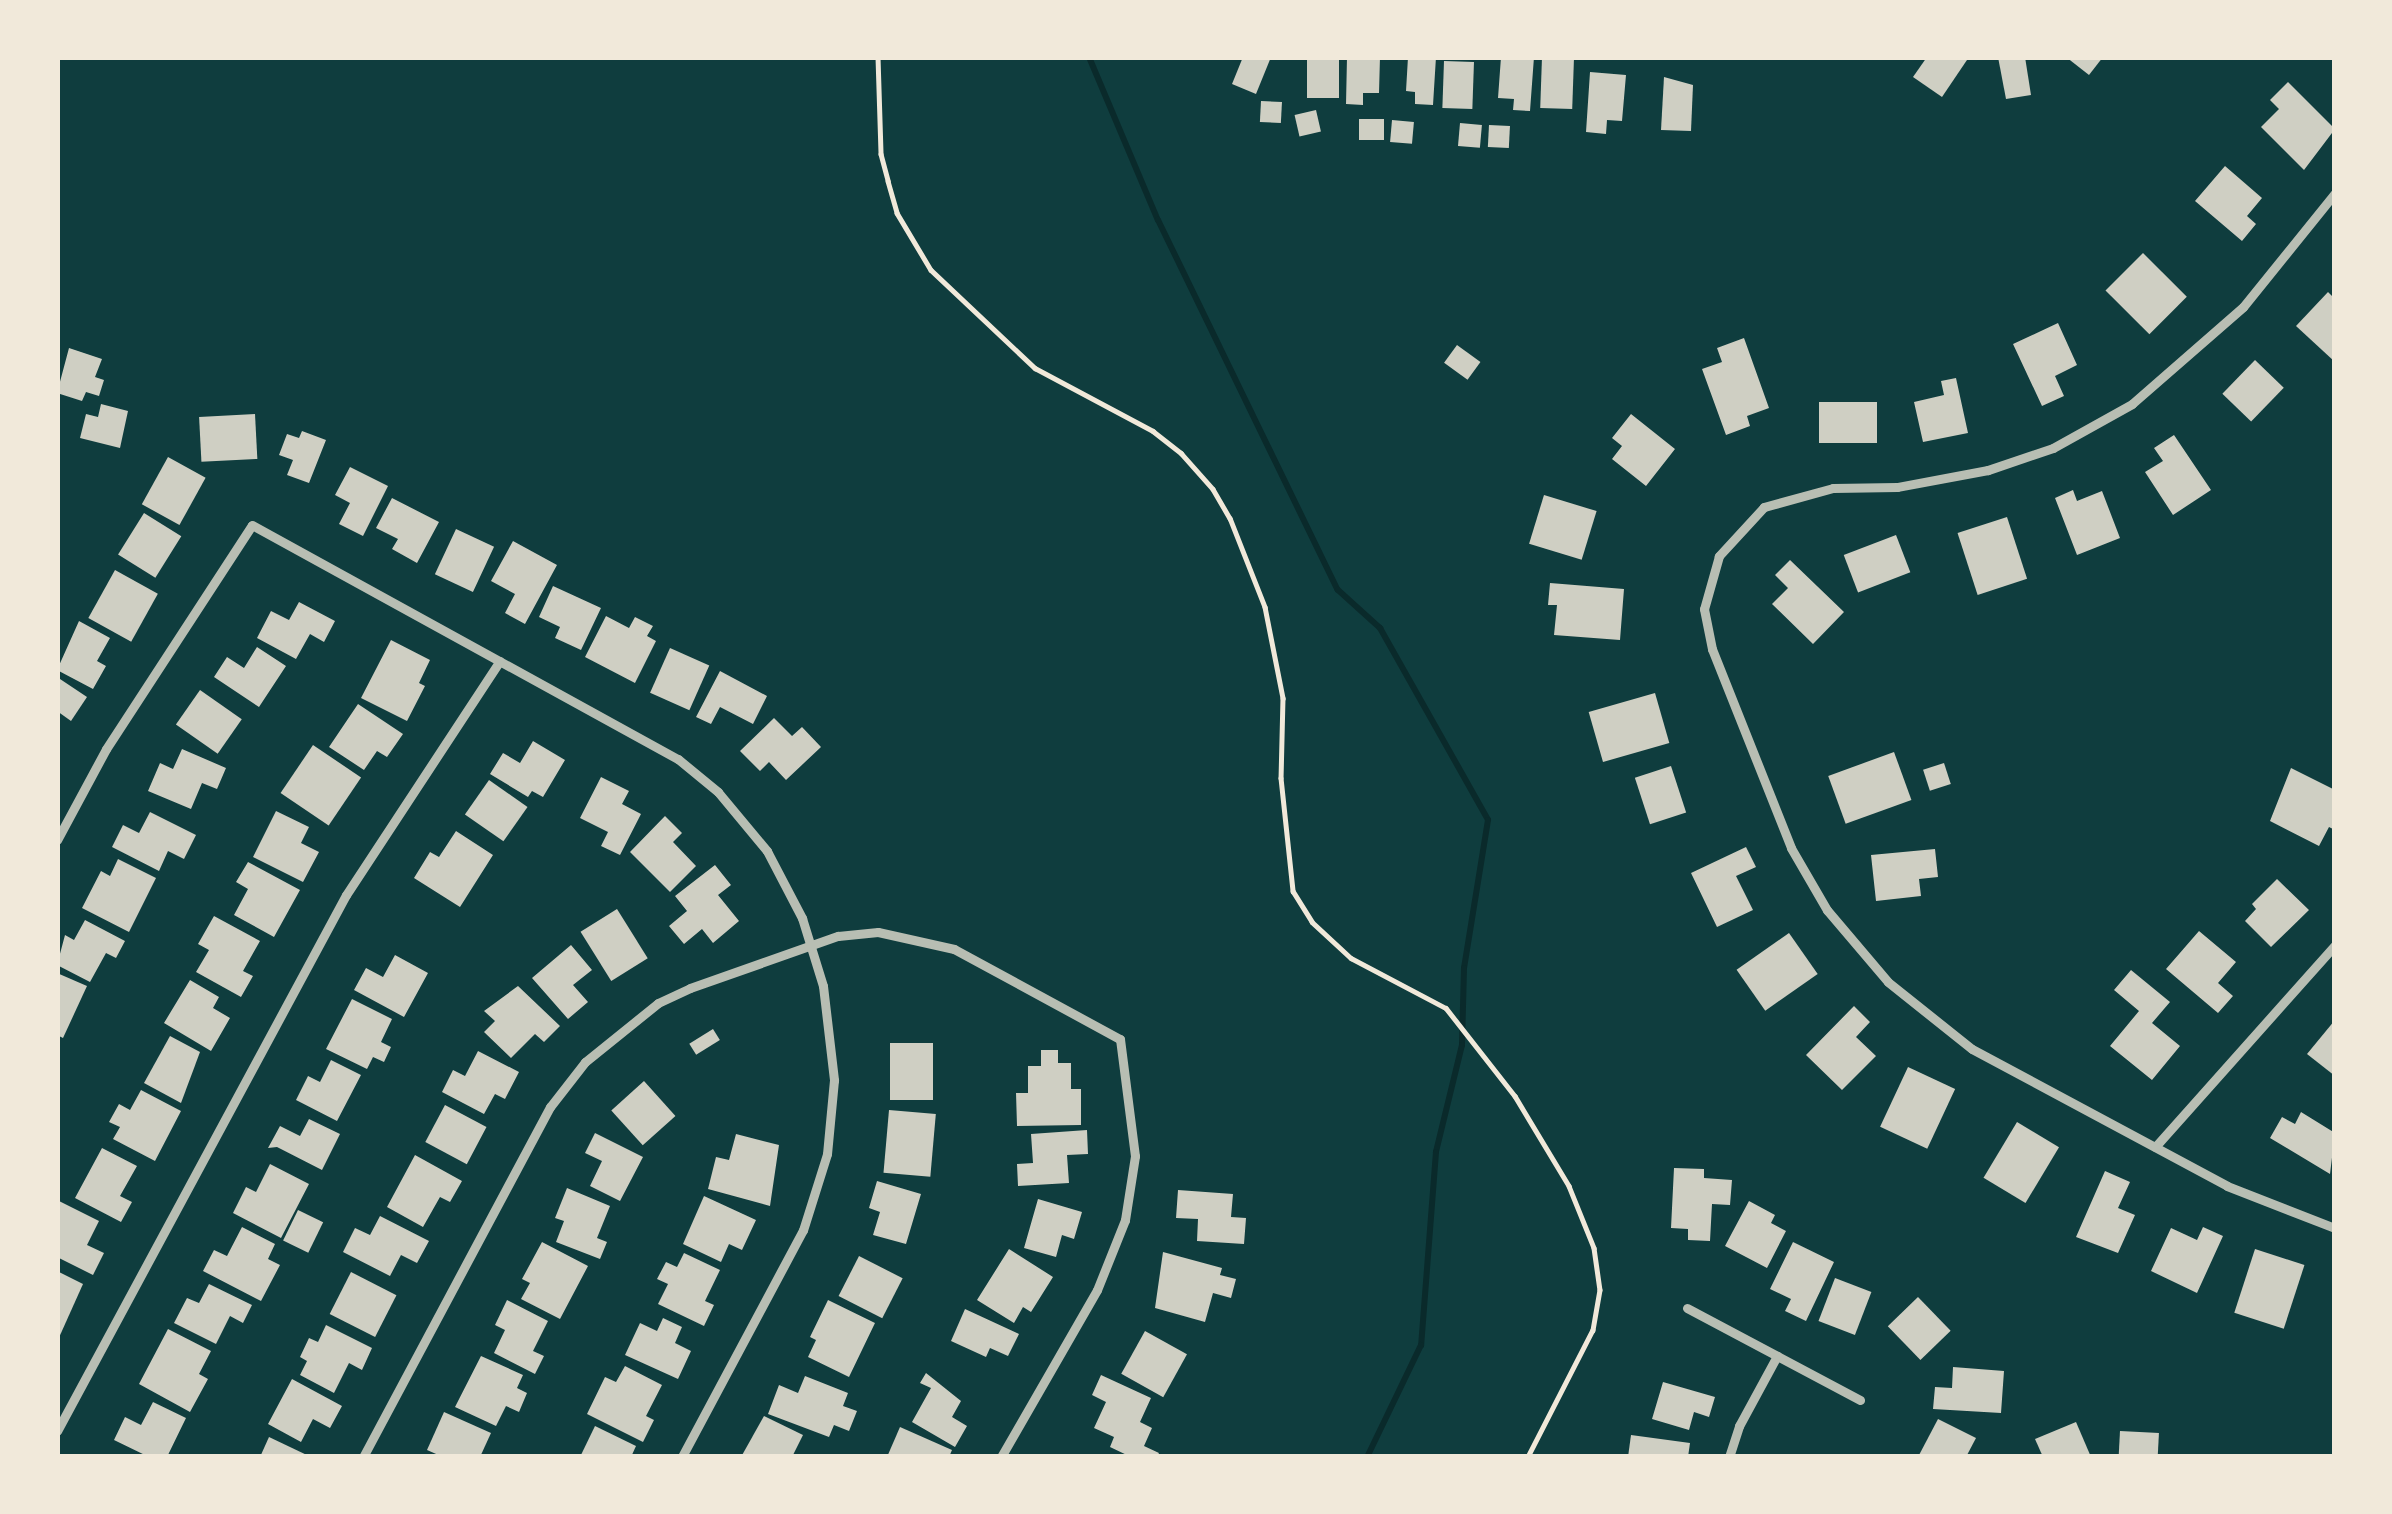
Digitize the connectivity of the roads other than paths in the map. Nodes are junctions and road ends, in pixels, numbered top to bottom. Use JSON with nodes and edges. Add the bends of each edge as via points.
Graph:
{"nodes":[{"id":1,"x":2335,"y":193,"type":"edge"},
{"id":2,"x":500,"y":661,"type":"junction"},
{"id":3,"x":57,"y":840,"type":"edge"},
{"id":4,"x":2335,"y":944,"type":"edge"},
{"id":5,"x":811,"y":945,"type":"junction"},
{"id":6,"x":2155,"y":1147,"type":"junction"},
{"id":7,"x":2335,"y":1228,"type":"edge"},
{"id":8,"x":1687,"y":1308,"type":"dead end"},
{"id":9,"x":1778,"y":1356,"type":"junction"},
{"id":10,"x":1860,"y":1400,"type":"dead end"},
{"id":11,"x":57,"y":1431,"type":"edge"},
{"id":12,"x":363,"y":1457,"type":"edge"},
{"id":13,"x":682,"y":1457,"type":"edge"},
{"id":14,"x":1001,"y":1457,"type":"edge"},
{"id":15,"x":1729,"y":1457,"type":"edge"}],
"edges":[{"from":1,"to":6,"type":"street","via":[[2243,307],[2132,404],[2023,460],[1953,479],[1764,506],[1719,556],[1705,596],[1712,649],[1790,848],[1827,910],[1888,982],[1950,1034]]},
{"from":2,"to":3,"type":"street","via":[[252,525],[106,749]]},
{"from":2,"to":5,"type":"street","via":[[678,759],[718,792],[778,867]]},
{"from":2,"to":11,"type":"street","via":[[346,896]]},
{"from":4,"to":6,"type":"street"},
{"from":5,"to":12,"type":"street","via":[[658,1003],[586,1062],[550,1107]]},
{"from":5,"to":13,"type":"street","via":[[834,1080],[817,1192]]},
{"from":5,"to":14,"type":"street","via":[[878,932],[935,942],[1120,1039],[1136,1156],[1125,1220],[1097,1290]]},
{"from":6,"to":7,"type":"street","via":[[2281,1211]]},
{"from":8,"to":9,"type":"street"},
{"from":9,"to":10,"type":"street"},
{"from":9,"to":15,"type":"street"}]}
